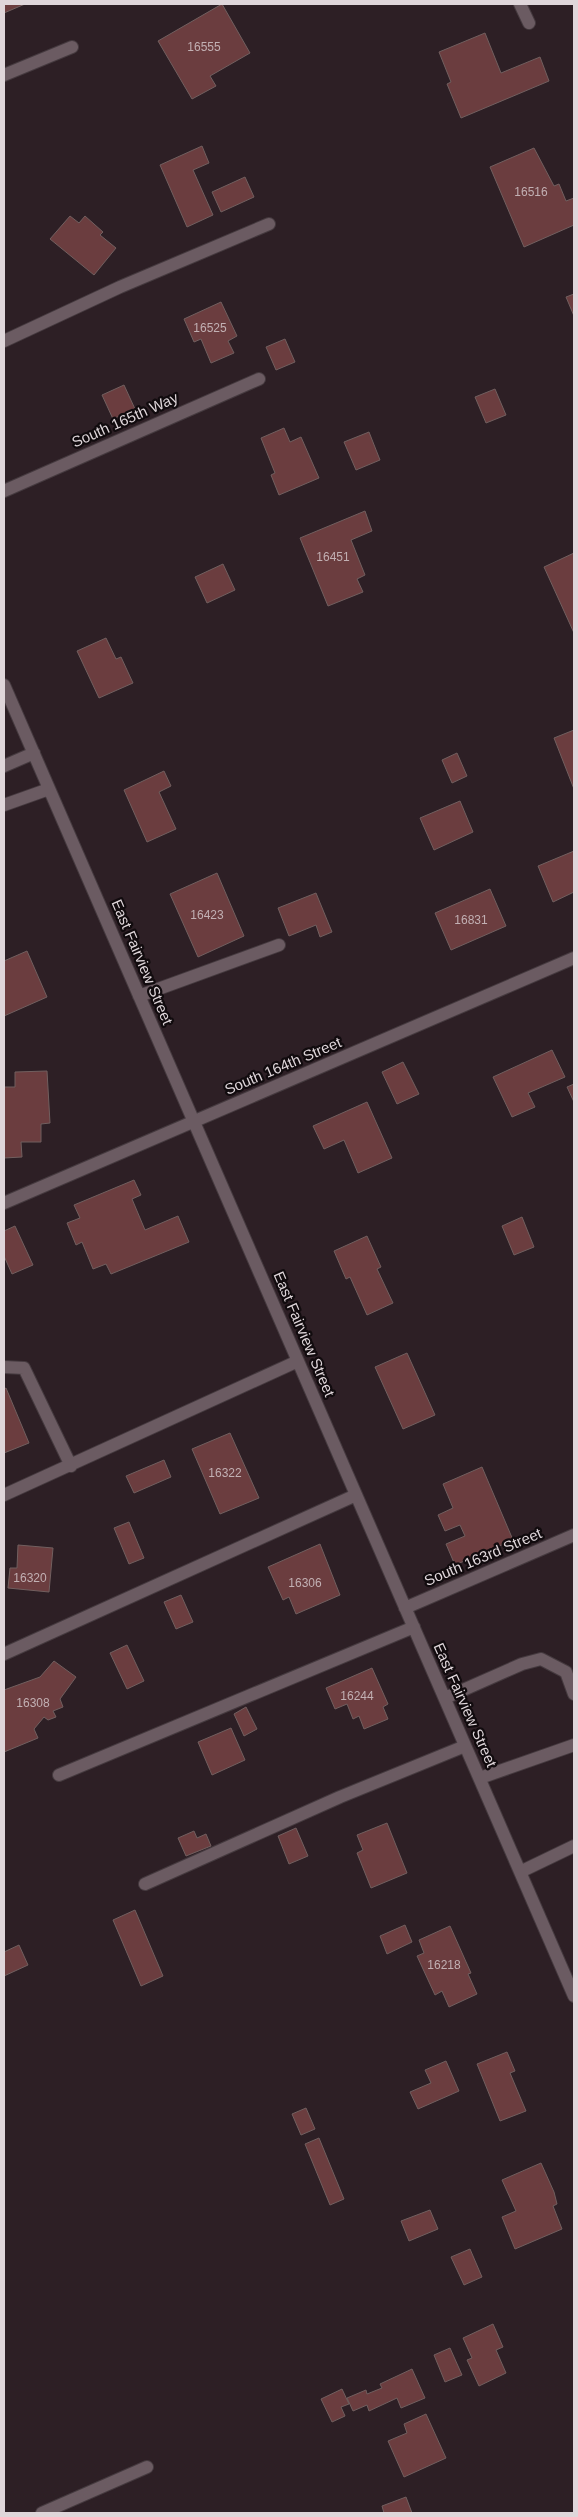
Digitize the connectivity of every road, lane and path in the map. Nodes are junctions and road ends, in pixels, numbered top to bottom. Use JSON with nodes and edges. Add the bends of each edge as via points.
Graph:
{"nodes":[{"id":1,"x":520,"y":4,"type":"edge"},
{"id":2,"x":529,"y":23,"type":"dead end"},
{"id":3,"x":72,"y":47,"type":"dead end"},
{"id":4,"x":4,"y":75,"type":"edge"},
{"id":5,"x":269,"y":224,"type":"dead end"},
{"id":6,"x":4,"y":341,"type":"edge"},
{"id":7,"x":259,"y":379,"type":"dead end"},
{"id":8,"x":4,"y":491,"type":"edge"},
{"id":9,"x":4,"y":684,"type":"edge"},
{"id":10,"x":34,"y":753,"type":"junction"},
{"id":11,"x":4,"y":766,"type":"edge"},
{"id":12,"x":49,"y":789,"type":"junction"},
{"id":13,"x":4,"y":805,"type":"edge"},
{"id":14,"x":279,"y":945,"type":"dead end"},
{"id":15,"x":574,"y":958,"type":"edge"},
{"id":16,"x":139,"y":996,"type":"junction"},
{"id":17,"x":194,"y":1122,"type":"junction"},
{"id":18,"x":4,"y":1203,"type":"edge"},
{"id":19,"x":298,"y":1361,"type":"junction"},
{"id":20,"x":4,"y":1367,"type":"edge"},
{"id":21,"x":72,"y":1466,"type":"junction"},
{"id":22,"x":4,"y":1495,"type":"edge"},
{"id":23,"x":356,"y":1496,"type":"junction"},
{"id":24,"x":574,"y":1535,"type":"edge"},
{"id":25,"x":405,"y":1608,"type":"junction"},
{"id":26,"x":414,"y":1627,"type":"junction"},
{"id":27,"x":4,"y":1654,"type":"edge"},
{"id":28,"x":574,"y":1694,"type":"edge"},
{"id":29,"x":445,"y":1698,"type":"junction"},
{"id":30,"x":574,"y":1745,"type":"edge"},
{"id":31,"x":465,"y":1746,"type":"junction"},
{"id":32,"x":59,"y":1775,"type":"dead end"},
{"id":33,"x":480,"y":1778,"type":"junction"},
{"id":34,"x":574,"y":1846,"type":"edge"},
{"id":35,"x":520,"y":1872,"type":"junction"},
{"id":36,"x":145,"y":1884,"type":"dead end"},
{"id":37,"x":574,"y":1996,"type":"edge"},
{"id":38,"x":147,"y":2467,"type":"dead end"},
{"id":39,"x":42,"y":2513,"type":"edge"}],
"edges":[{"from":1,"to":2,"type":"street"},
{"from":3,"to":4,"type":"street"},
{"from":5,"to":6,"type":"street","via":[[120,287]]},
{"from":7,"to":8,"type":"street","name":"South 165th Way"},
{"from":9,"to":10,"type":"street","name":"East Fairview Street"},
{"from":10,"to":11,"type":"street"},
{"from":10,"to":12,"type":"street","name":"East Fairview Street"},
{"from":12,"to":13,"type":"street"},
{"from":12,"to":16,"type":"street","name":"East Fairview Street"},
{"from":14,"to":16,"type":"street"},
{"from":15,"to":17,"type":"street","name":"South 164th Street"},
{"from":16,"to":17,"type":"street","name":"East Fairview Street"},
{"from":17,"to":18,"type":"street","name":"South 164th Street"},
{"from":17,"to":19,"type":"street","name":"East Fairview Street"},
{"from":19,"to":21,"type":"street"},
{"from":19,"to":23,"type":"street","name":"East Fairview Street"},
{"from":20,"to":21,"type":"street","via":[[24,1368]]},
{"from":21,"to":22,"type":"street"},
{"from":23,"to":25,"type":"street","name":"East Fairview Street"},
{"from":23,"to":27,"type":"street"},
{"from":24,"to":25,"type":"street","name":"South 163rd Street"},
{"from":25,"to":26,"type":"street","name":"East Fairview Street"},
{"from":26,"to":29,"type":"street","name":"East Fairview Street"},
{"from":26,"to":32,"type":"street"},
{"from":28,"to":29,"type":"street","via":[[566,1672],[541,1659],[522,1664]]},
{"from":29,"to":31,"type":"street","name":"East Fairview Street"},
{"from":30,"to":33,"type":"street"},
{"from":31,"to":33,"type":"street","name":"East Fairview Street"},
{"from":31,"to":36,"type":"street","via":[[340,1797]]},
{"from":33,"to":35,"type":"street","name":"East Fairview Street"},
{"from":34,"to":35,"type":"street"},
{"from":35,"to":37,"type":"street","name":"East Fairview Street"},
{"from":38,"to":39,"type":"street"}]}
